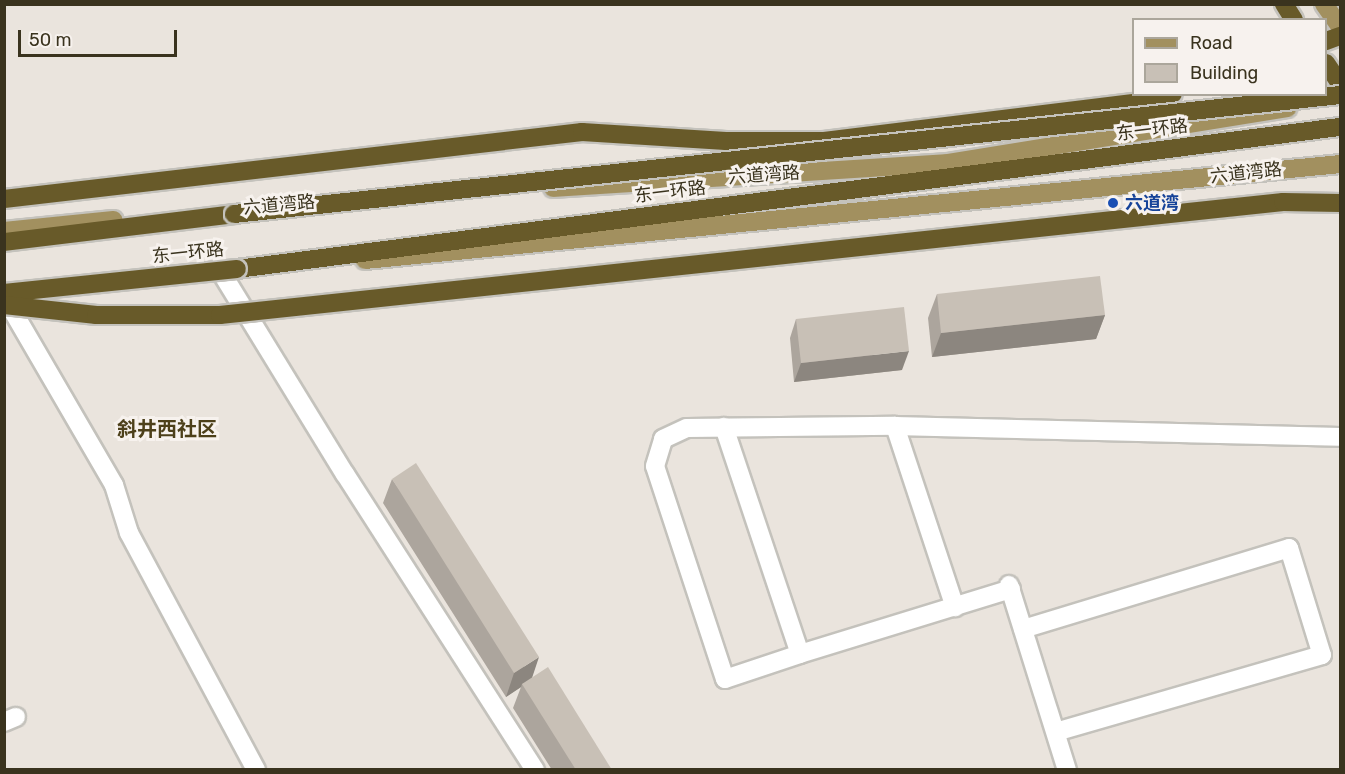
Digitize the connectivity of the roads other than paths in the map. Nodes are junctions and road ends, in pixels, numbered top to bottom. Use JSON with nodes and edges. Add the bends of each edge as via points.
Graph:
{"nodes":[{"id":1,"x":1284,"y":4,"type":"edge"},
{"id":2,"x":1324,"y":4,"type":"edge"},
{"id":3,"x":1293,"y":18,"type":"edge"},
{"id":4,"x":1341,"y":27,"type":"edge"},
{"id":5,"x":1327,"y":64,"type":"edge"},
{"id":6,"x":1341,"y":84,"type":"edge"},
{"id":7,"x":1341,"y":95,"type":"edge"},
{"id":8,"x":1168,"y":96,"type":"edge"},
{"id":9,"x":1341,"y":100,"type":"edge"},
{"id":10,"x":1341,"y":127,"type":"edge"},
{"id":11,"x":1341,"y":164,"type":"edge"},
{"id":12,"x":4,"y":200,"type":"edge"},
{"id":13,"x":1341,"y":203,"type":"edge"},
{"id":14,"x":4,"y":231,"type":"edge"},
{"id":15,"x":4,"y":242,"type":"edge"},
{"id":16,"x":221,"y":272,"type":"junction"},
{"id":17,"x":4,"y":288,"type":"edge"},
{"id":18,"x":4,"y":295,"type":"edge"},
{"id":19,"x":4,"y":305,"type":"edge"},
{"id":20,"x":895,"y":426,"type":"junction"},
{"id":21,"x":724,"y":427,"type":"junction"},
{"id":22,"x":1341,"y":437,"type":"edge"},
{"id":23,"x":955,"y":607,"type":"junction"},
{"id":24,"x":1023,"y":629,"type":"junction"},
{"id":25,"x":800,"y":654,"type":"junction"},
{"id":26,"x":1056,"y":732,"type":"junction"},
{"id":27,"x":256,"y":770,"type":"edge"},
{"id":28,"x":535,"y":770,"type":"edge"},
{"id":29,"x":1067,"y":770,"type":"edge"}],
"edges":[{"from":1,"to":3,"type":"highway"},
{"from":2,"to":4,"type":"main road"},
{"from":5,"to":6,"type":"highway"},
{"from":7,"to":15,"type":"highway","name":"东一环路","bridge":true},
{"from":8,"to":12,"type":"highway","via":[[824,141],[726,141],[582,132]]},
{"from":9,"to":14,"type":"main road","name":"六道湾路","via":[[948,163],[286,204]]},
{"from":10,"to":18,"type":"highway","name":"东一环路","bridge":true,"via":[[237,269]]},
{"from":11,"to":16,"type":"main road","name":"六道湾路"},
{"from":13,"to":19,"type":"highway","bridge":true,"via":[[1283,202],[220,315],[96,315]]},
{"from":16,"to":17,"type":"main road","name":"六道湾路"},
{"from":16,"to":28,"type":"street"},
{"from":18,"to":27,"type":"street","via":[[114,485],[129,533]]},
{"from":20,"to":21,"type":"street"},
{"from":20,"to":22,"type":"street"},
{"from":20,"to":23,"type":"street"},
{"from":21,"to":25,"type":"street"},
{"from":21,"to":25,"type":"street","via":[[687,428],[663,439],[655,465],[725,680]]},
{"from":23,"to":24,"type":"street","via":[[1010,587]]},
{"from":23,"to":25,"type":"street"},
{"from":24,"to":26,"type":"street"},
{"from":24,"to":26,"type":"street","via":[[1288,548],[1322,656]]},
{"from":26,"to":29,"type":"street"}]}
